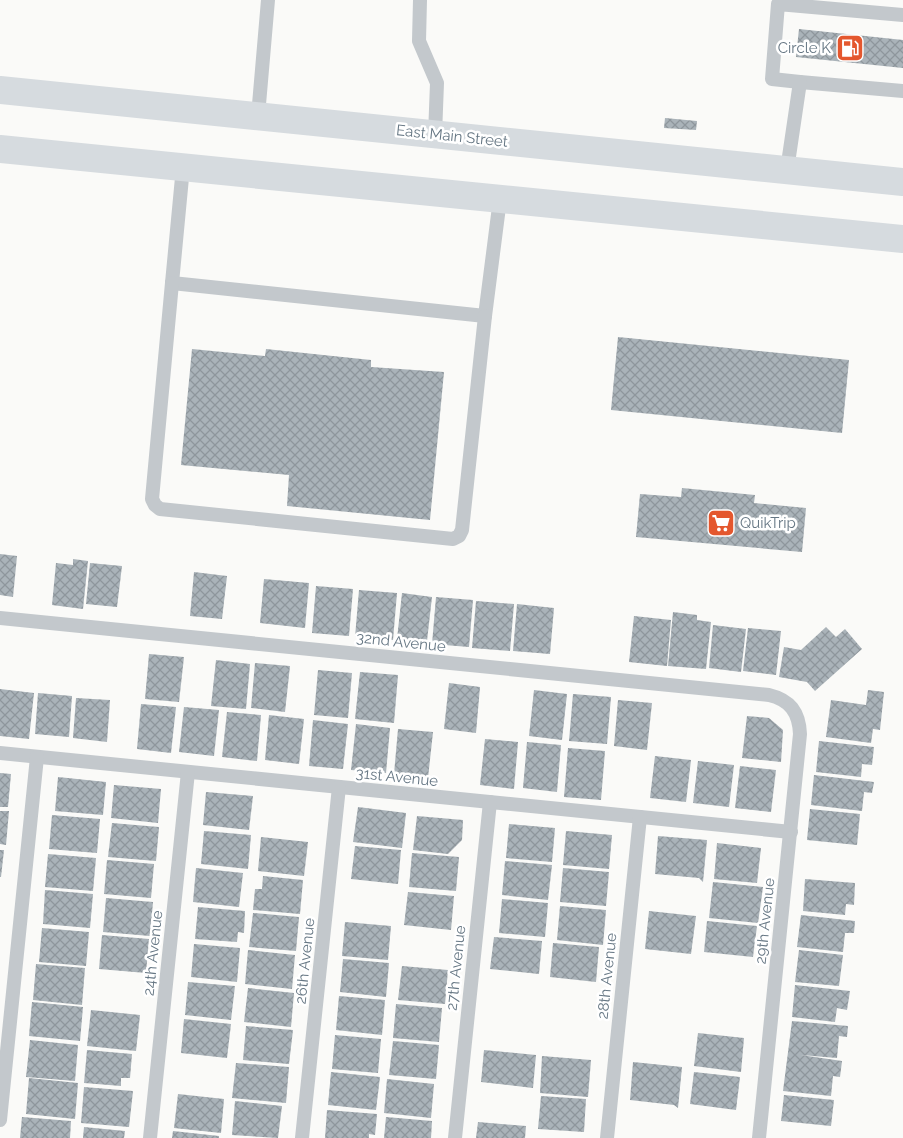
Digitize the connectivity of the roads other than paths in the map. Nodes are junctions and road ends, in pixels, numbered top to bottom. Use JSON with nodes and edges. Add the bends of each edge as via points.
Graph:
{"nodes":[{"id":1,"x":268,"y":0,"type":"edge"},
{"id":2,"x":420,"y":0,"type":"edge"},
{"id":3,"x":903,"y":16,"type":"edge"},
{"id":4,"x":800,"y":82,"type":"junction"},
{"id":5,"x":0,"y":90,"type":"edge"},
{"id":6,"x":903,"y":91,"type":"edge"},
{"id":7,"x":258,"y":116,"type":"junction"},
{"id":8,"x":435,"y":134,"type":"junction"},
{"id":9,"x":0,"y":149,"type":"edge"},
{"id":10,"x":183,"y":167,"type":"junction"},
{"id":11,"x":787,"y":170,"type":"junction"},
{"id":12,"x":903,"y":182,"type":"edge"},
{"id":13,"x":500,"y":199,"type":"junction"},
{"id":14,"x":903,"y":239,"type":"edge"},
{"id":15,"x":172,"y":282,"type":"junction"},
{"id":16,"x":485,"y":316,"type":"junction"},
{"id":17,"x":0,"y":618,"type":"edge"},
{"id":18,"x":794,"y":709,"type":"joint"},
{"id":19,"x":0,"y":753,"type":"edge"},
{"id":20,"x":37,"y":757,"type":"junction"},
{"id":21,"x":188,"y":772,"type":"junction"},
{"id":22,"x":339,"y":787,"type":"junction"},
{"id":23,"x":490,"y":802,"type":"junction"},
{"id":24,"x":640,"y":817,"type":"junction"},
{"id":25,"x":791,"y":832,"type":"junction"},
{"id":26,"x":0,"y":1120,"type":"edge"},
{"id":27,"x":150,"y":1138,"type":"edge"},
{"id":28,"x":302,"y":1138,"type":"edge"},
{"id":29,"x":455,"y":1138,"type":"edge"},
{"id":30,"x":607,"y":1138,"type":"edge"},
{"id":31,"x":759,"y":1138,"type":"edge"}],
"edges":[{"from":1,"to":7,"type":"lane"},
{"from":2,"to":8,"type":"lane","via":[[418,40],[438,83]]},
{"from":3,"to":4,"type":"lane","via":[[778,4],[772,80]]},
{"from":4,"to":6,"type":"lane"},
{"from":4,"to":11,"type":"lane"},
{"from":5,"to":7,"type":"main road","name":"East Main Street"},
{"from":7,"to":8,"type":"main road","name":"East Main Street"},
{"from":8,"to":11,"type":"main road","name":"East Main Street"},
{"from":9,"to":10,"type":"main road"},
{"from":10,"to":13,"type":"main road"},
{"from":10,"to":15,"type":"lane"},
{"from":11,"to":12,"type":"main road","name":"East Main Street"},
{"from":13,"to":14,"type":"main road"},
{"from":13,"to":16,"type":"lane"},
{"from":15,"to":16,"type":"lane"},
{"from":15,"to":16,"type":"lane","via":[[152,499],[160,509],[453,539],[459,536]]},
{"from":17,"to":18,"type":"lane","name":"32nd Avenue","via":[[769,695],[787,702]]},
{"from":18,"to":25,"type":"lane","name":"29th Avenue","via":[[800,734]]},
{"from":19,"to":20,"type":"lane","name":"31st Avenue"},
{"from":20,"to":21,"type":"lane","name":"31st Avenue"},
{"from":20,"to":26,"type":"lane"},
{"from":21,"to":22,"type":"lane","name":"31st Avenue"},
{"from":21,"to":27,"type":"lane","name":"24th Avenue"},
{"from":22,"to":23,"type":"lane","name":"31st Avenue"},
{"from":22,"to":28,"type":"lane","name":"26th Avenue"},
{"from":23,"to":24,"type":"lane","name":"31st Avenue"},
{"from":23,"to":29,"type":"lane","name":"27th Avenue"},
{"from":24,"to":25,"type":"lane","name":"31st Avenue"},
{"from":24,"to":30,"type":"lane","name":"28th Avenue"},
{"from":25,"to":31,"type":"lane","name":"29th Avenue"}]}
